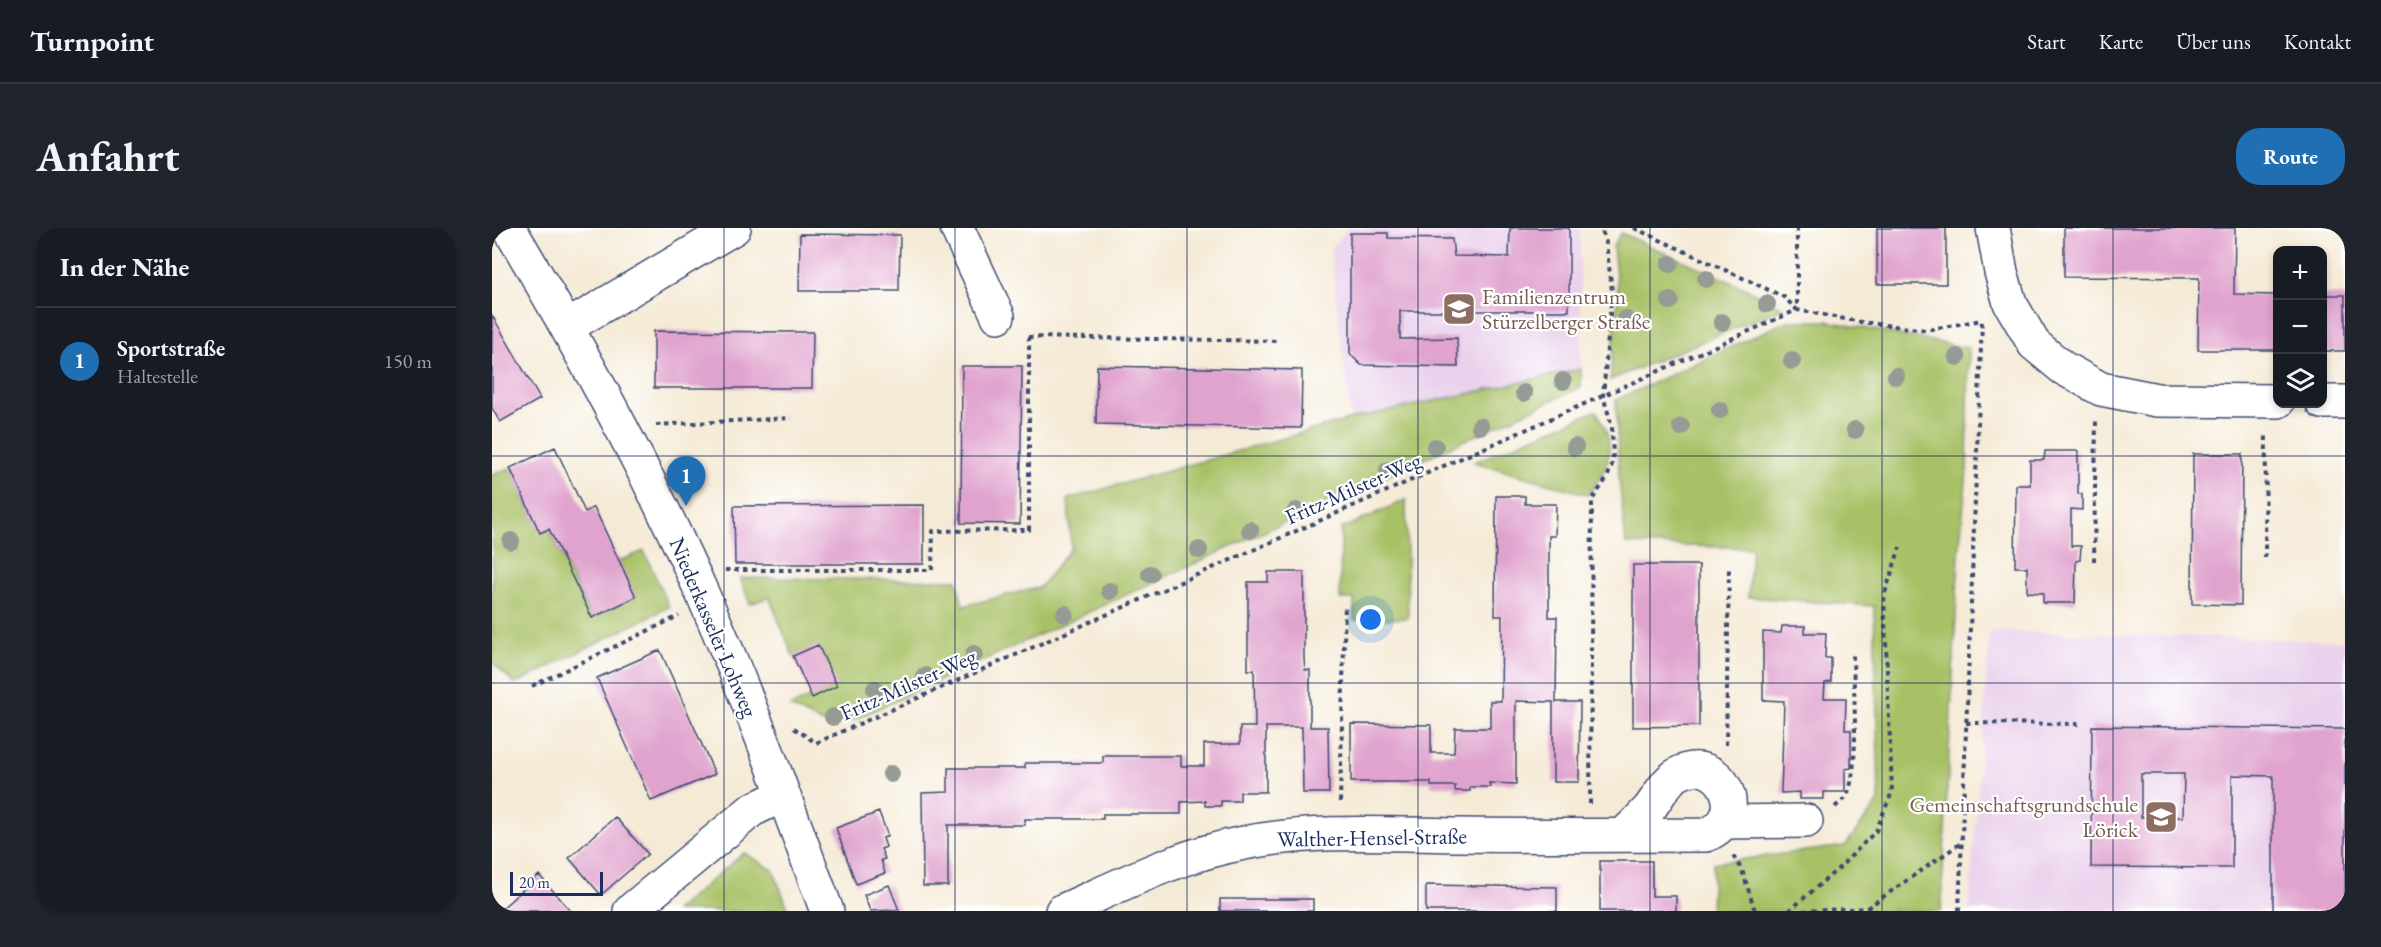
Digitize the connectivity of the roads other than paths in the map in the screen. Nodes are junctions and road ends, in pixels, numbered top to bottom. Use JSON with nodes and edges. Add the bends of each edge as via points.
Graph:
{"nodes":[{"id":1,"x":509,"y":228,"type":"edge"},
{"id":2,"x":734,"y":228,"type":"edge"},
{"id":3,"x":957,"y":228,"type":"edge"},
{"id":4,"x":1993,"y":228,"type":"edge"},
{"id":5,"x":998,"y":316,"type":"road end"},
{"id":6,"x":567,"y":327,"type":"junction"},
{"id":7,"x":2272,"y":401,"type":"edge"},
{"id":8,"x":2327,"y":402,"type":"edge"},
{"id":9,"x":2345,"y":402,"type":"edge"},
{"id":10,"x":783,"y":795,"type":"junction"},
{"id":11,"x":1819,"y":815,"type":"road end"},
{"id":12,"x":1721,"y":827,"type":"junction"},
{"id":13,"x":1623,"y":835,"type":"junction"},
{"id":14,"x":630,"y":911,"type":"edge"},
{"id":15,"x":827,"y":911,"type":"edge"},
{"id":16,"x":1062,"y":911,"type":"edge"}],
"edges":[{"from":1,"to":6,"type":"street","name":"Niederkasseler Lohweg"},
{"from":2,"to":6,"type":"street"},
{"from":3,"to":5,"type":"street"},
{"from":4,"to":7,"type":"street","via":[[2010,303],[2034,345],[2062,368],[2101,389],[2157,400]]},
{"from":6,"to":10,"type":"street","name":"Niederkasseler Lohweg","via":[[622,427],[707,603]]},
{"from":8,"to":9,"type":"street"},
{"from":10,"to":14,"type":"street","via":[[752,810]]},
{"from":10,"to":15,"type":"street","name":"Niederkasseler Lohweg"},
{"from":11,"to":12,"type":"street","name":"Walther-Hensel-Straße"},
{"from":12,"to":13,"type":"street","name":"Walther-Hensel-Straße","via":[[1706,835]]},
{"from":12,"to":13,"type":"street","via":[[1730,808],[1729,794],[1720,778],[1695,769],[1671,779]]},
{"from":13,"to":16,"type":"street","name":"Walther-Hensel-Straße","via":[[1283,836],[1194,856],[1145,873]]}]}
